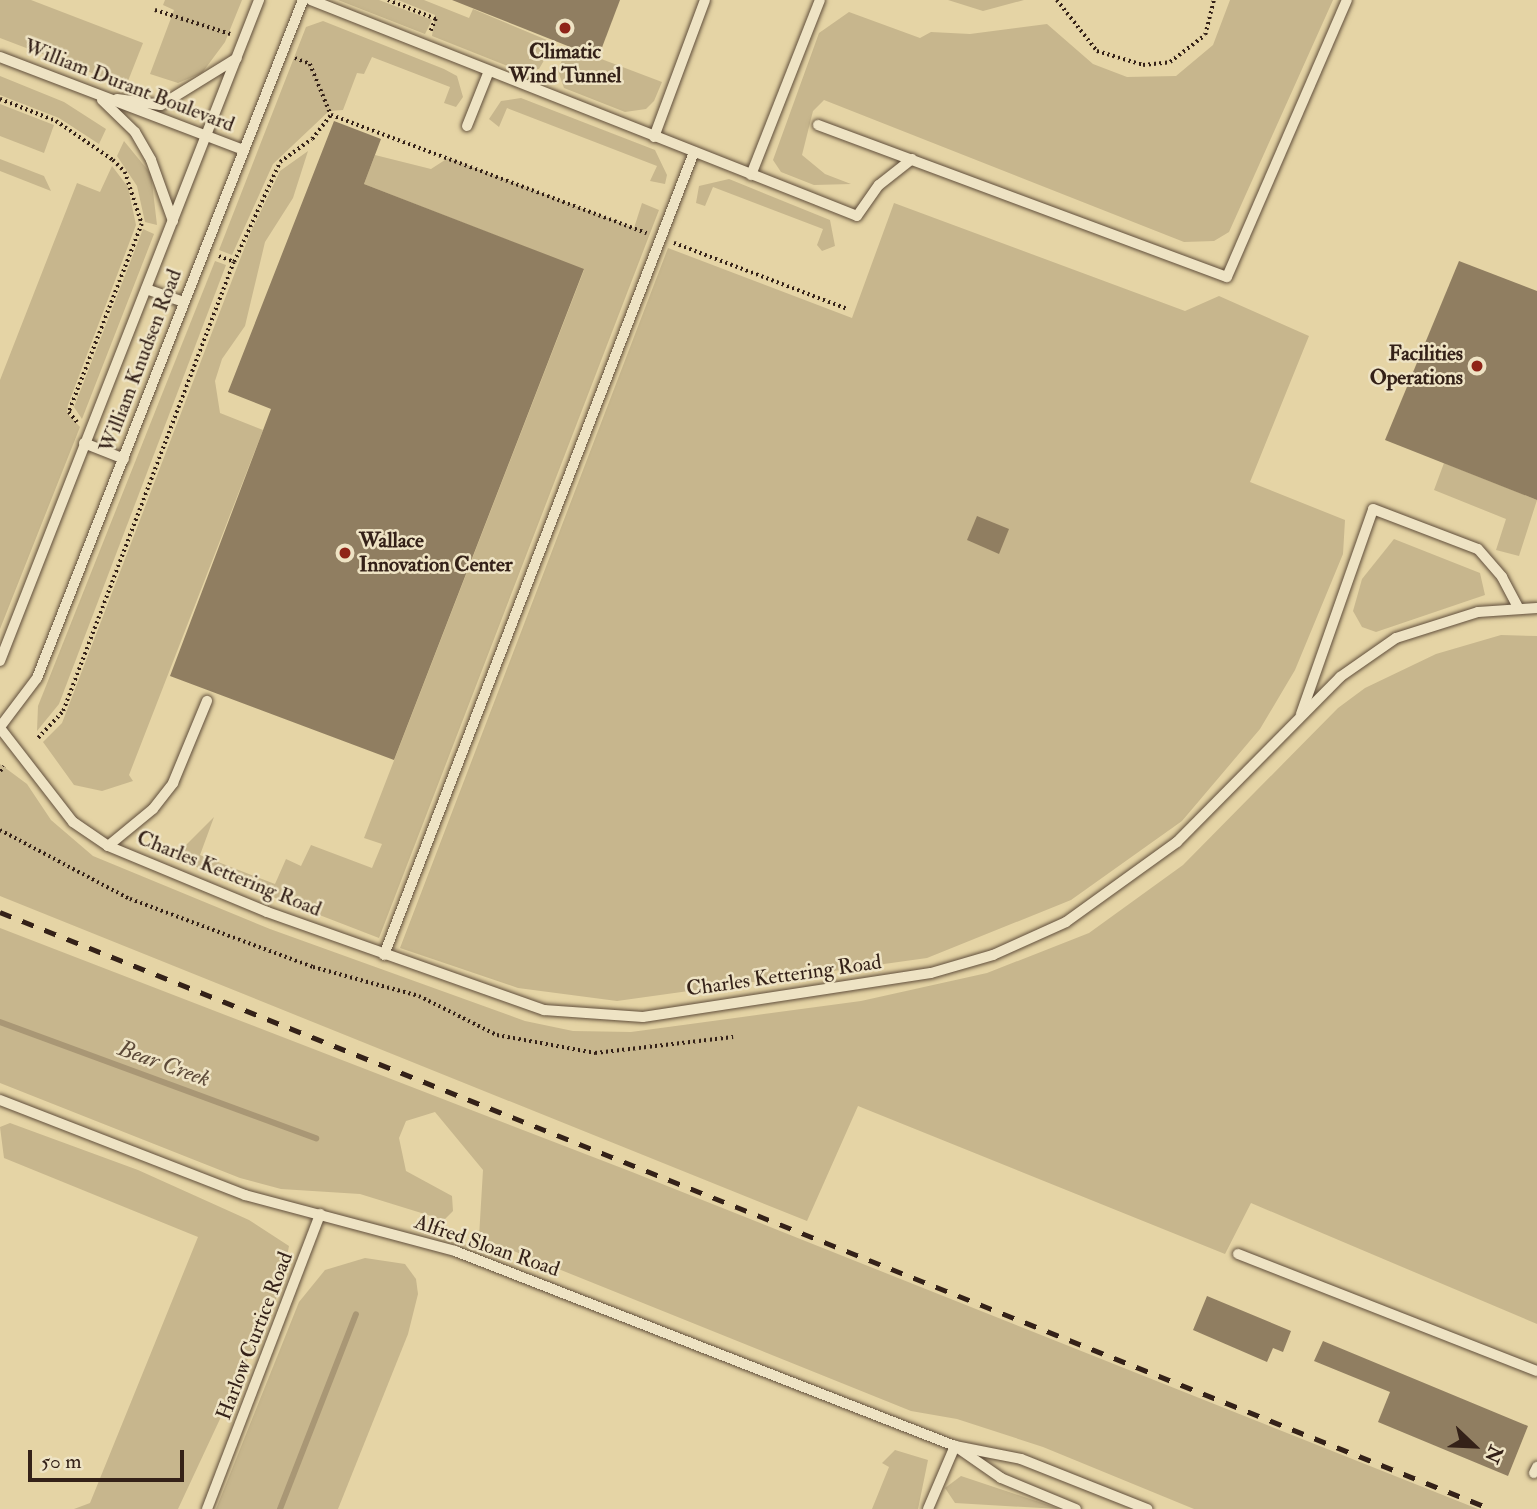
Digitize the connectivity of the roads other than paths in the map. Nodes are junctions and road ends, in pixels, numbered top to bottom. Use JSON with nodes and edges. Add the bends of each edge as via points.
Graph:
{"nodes":[{"id":1,"x":258,"y":0,"type":"edge"},
{"id":2,"x":303,"y":0,"type":"edge"},
{"id":3,"x":310,"y":0,"type":"edge"},
{"id":4,"x":705,"y":0,"type":"edge"},
{"id":5,"x":820,"y":0,"type":"edge"},
{"id":6,"x":1347,"y":0,"type":"edge"},
{"id":7,"x":0,"y":57,"type":"edge"},
{"id":8,"x":238,"y":57,"type":"junction"},
{"id":9,"x":489,"y":71,"type":"junction"},
{"id":10,"x":97,"y":96,"type":"junction"},
{"id":11,"x":818,"y":125,"type":"dead end"},
{"id":12,"x":467,"y":126,"type":"dead end"},
{"id":13,"x":206,"y":137,"type":"junction"},
{"id":14,"x":654,"y":137,"type":"junction"},
{"id":15,"x":244,"y":150,"type":"junction"},
{"id":16,"x":694,"y":152,"type":"junction"},
{"id":17,"x":912,"y":159,"type":"junction"},
{"id":18,"x":751,"y":175,"type":"junction"},
{"id":19,"x":173,"y":221,"type":"junction"},
{"id":20,"x":146,"y":289,"type":"junction"},
{"id":21,"x":184,"y":302,"type":"junction"},
{"id":22,"x":84,"y":443,"type":"junction"},
{"id":23,"x":124,"y":459,"type":"junction"},
{"id":24,"x":1537,"y":608,"type":"edge"},
{"id":25,"x":1519,"y":609,"type":"junction"},
{"id":26,"x":0,"y":662,"type":"edge"},
{"id":27,"x":207,"y":701,"type":"dead end"},
{"id":28,"x":1300,"y":716,"type":"junction"},
{"id":29,"x":0,"y":728,"type":"edge"},
{"id":30,"x":108,"y":846,"type":"junction"},
{"id":31,"x":384,"y":955,"type":"junction"},
{"id":32,"x":0,"y":1100,"type":"edge"},
{"id":33,"x":320,"y":1214,"type":"junction"},
{"id":34,"x":1238,"y":1254,"type":"dead end"},
{"id":35,"x":1537,"y":1371,"type":"edge"},
{"id":36,"x":955,"y":1446,"type":"junction"},
{"id":37,"x":207,"y":1509,"type":"edge"},
{"id":38,"x":928,"y":1509,"type":"edge"},
{"id":39,"x":1076,"y":1509,"type":"edge"},
{"id":40,"x":1147,"y":1509,"type":"edge"}],
"edges":[{"from":1,"to":8,"type":"lane","name":"William Knudsen Road"},
{"from":2,"to":15,"type":"lane","name":"William Knudsen Road"},
{"from":3,"to":9,"type":"lane"},
{"from":4,"to":14,"type":"lane"},
{"from":5,"to":18,"type":"lane"},
{"from":6,"to":17,"type":"lane","via":[[1227,277]]},
{"from":7,"to":10,"type":"lane","name":"William Durant Boulevard"},
{"from":8,"to":10,"type":"lane","via":[[161,105]]},
{"from":8,"to":13,"type":"lane","name":"William Knudsen Road"},
{"from":9,"to":12,"type":"lane"},
{"from":9,"to":14,"type":"lane"},
{"from":10,"to":13,"type":"lane","name":"William Durant Boulevard"},
{"from":10,"to":19,"type":"lane","via":[[135,132],[151,160]]},
{"from":11,"to":17,"type":"lane"},
{"from":13,"to":15,"type":"lane","name":"William Durant Boulevard"},
{"from":13,"to":19,"type":"lane","name":"William Knudsen Road"},
{"from":14,"to":16,"type":"lane"},
{"from":15,"to":21,"type":"lane","name":"William Knudsen Road"},
{"from":16,"to":18,"type":"lane"},
{"from":16,"to":31,"type":"lane"},
{"from":17,"to":18,"type":"lane","via":[[879,185],[857,216]]},
{"from":19,"to":20,"type":"lane","name":"William Knudsen Road"},
{"from":20,"to":21,"type":"lane"},
{"from":20,"to":22,"type":"lane","name":"William Knudsen Road"},
{"from":21,"to":23,"type":"lane","name":"William Knudsen Road"},
{"from":22,"to":23,"type":"lane"},
{"from":22,"to":26,"type":"lane","name":"William Knudsen Road"},
{"from":23,"to":29,"type":"lane","name":"William Knudsen Road","via":[[37,678]]},
{"from":24,"to":25,"type":"lane","name":"Charles Kettering Road"},
{"from":25,"to":28,"type":"lane","name":"Charles Kettering Road","via":[[1478,612],[1396,638],[1340,677]]},
{"from":25,"to":28,"type":"lane","via":[[1502,577],[1478,549],[1373,509]]},
{"from":27,"to":30,"type":"lane","via":[[173,783]]},
{"from":28,"to":31,"type":"lane","name":"Charles Kettering Road","via":[[1177,842],[1119,888],[1066,922],[993,955],[931,973],[612,1019],[544,1010]]},
{"from":29,"to":30,"type":"lane","name":"Charles Kettering Road","via":[[73,822]]},
{"from":30,"to":31,"type":"lane","name":"Charles Kettering Road"},
{"from":32,"to":33,"type":"lane","name":"Alfred Sloan Road","via":[[245,1195]]},
{"from":33,"to":36,"type":"lane","name":"Alfred Sloan Road","via":[[455,1251]]},
{"from":33,"to":37,"type":"lane","name":"Harlow Curtice Road"},
{"from":34,"to":35,"type":"lane"},
{"from":36,"to":38,"type":"lane"},
{"from":36,"to":39,"type":"lane","name":"Alfred Sloan Road","via":[[1001,1478]]},
{"from":36,"to":40,"type":"lane","name":"Alfred Sloan Road","via":[[1021,1459]]}]}
